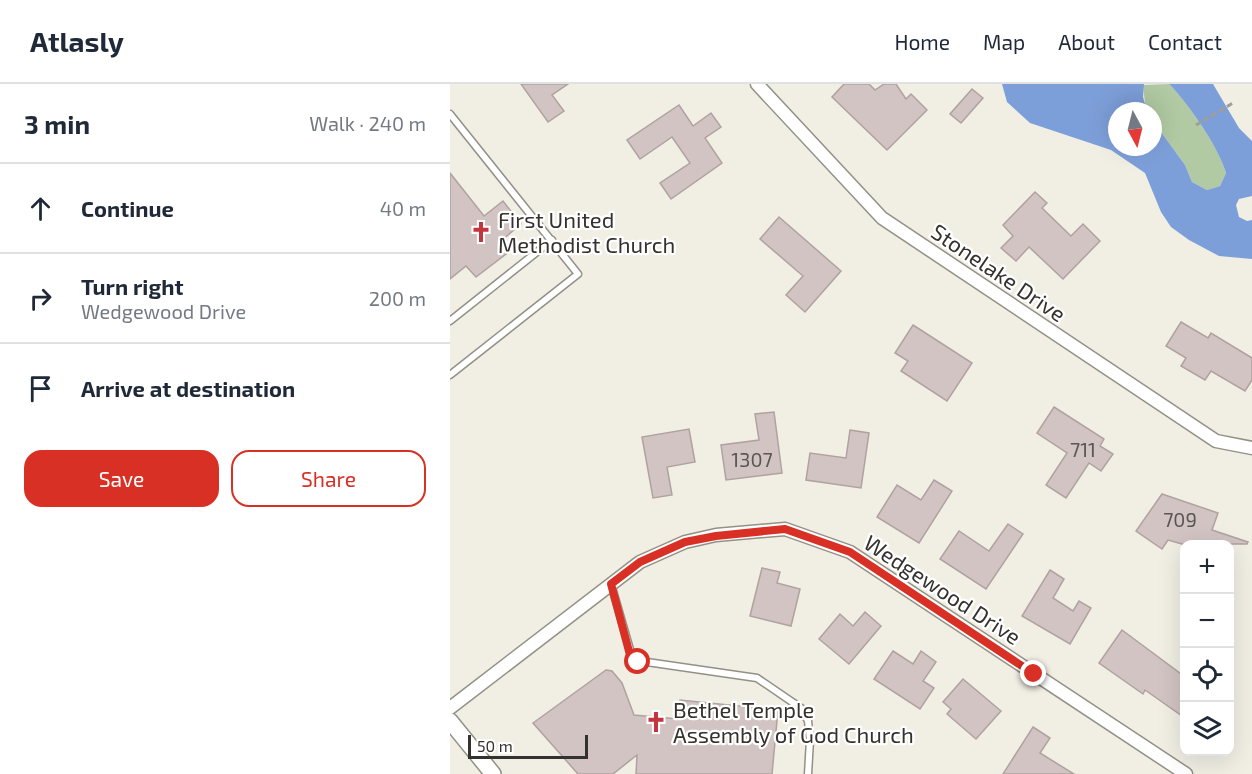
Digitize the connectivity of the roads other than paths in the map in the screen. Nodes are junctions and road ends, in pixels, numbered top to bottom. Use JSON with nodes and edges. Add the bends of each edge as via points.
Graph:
{"nodes":[{"id":1,"x":757,"y":84,"type":"edge"},
{"id":2,"x":450,"y":114,"type":"edge"},
{"id":3,"x":552,"y":240,"type":"junction"},
{"id":4,"x":450,"y":321,"type":"edge"},
{"id":5,"x":450,"y":375,"type":"edge"},
{"id":6,"x":1252,"y":448,"type":"edge"},
{"id":7,"x":611,"y":584,"type":"junction"},
{"id":8,"x":450,"y":708,"type":"edge"},
{"id":9,"x":450,"y":722,"type":"edge"},
{"id":10,"x":1184,"y":773,"type":"edge"},
{"id":11,"x":493,"y":774,"type":"edge"},
{"id":12,"x":808,"y":774,"type":"edge"}],
"edges":[{"from":1,"to":6,"type":"street","name":"Stonelake Drive","via":[[882,218],[1216,441]]},
{"from":2,"to":3,"type":"lane"},
{"from":3,"to":4,"type":"lane"},
{"from":3,"to":5,"type":"lane","via":[[578,274]]},
{"from":7,"to":8,"type":"street","name":"Wedgewood Drive"},
{"from":7,"to":10,"type":"street","name":"Wedgewood Drive","via":[[640,562],[685,542],[785,529],[850,552]]},
{"from":7,"to":12,"type":"lane","via":[[633,660],[757,678],[801,708],[808,721]]},
{"from":9,"to":11,"type":"street"}]}
